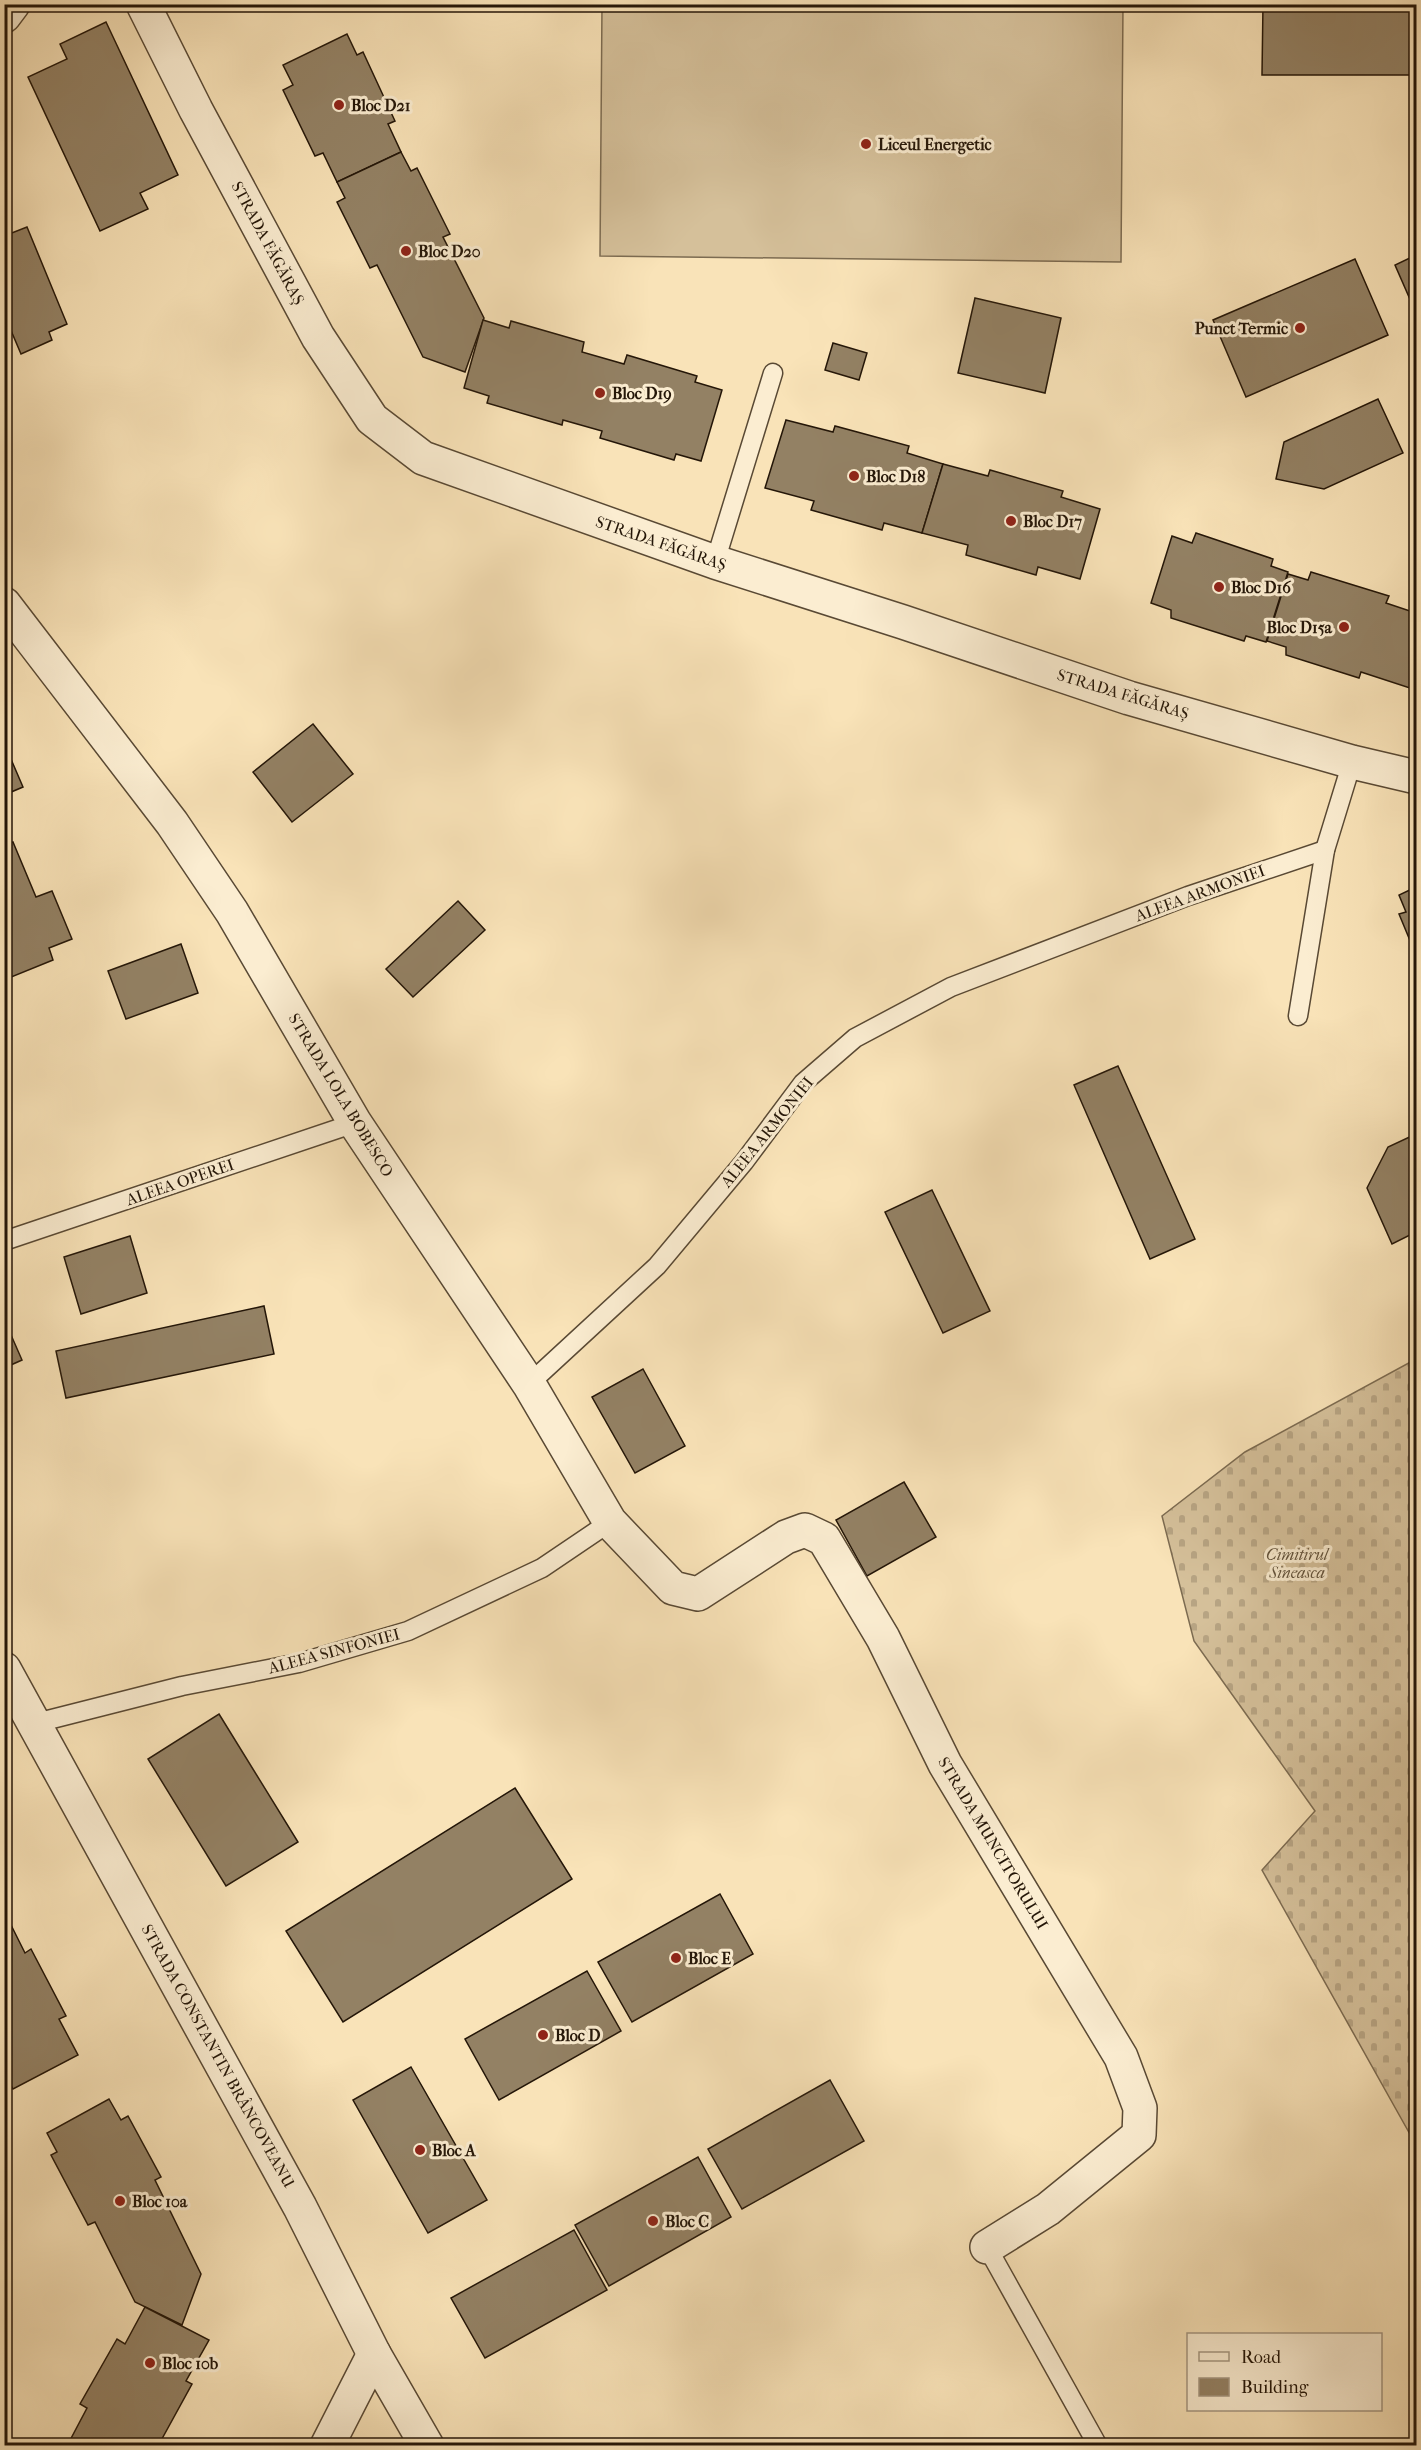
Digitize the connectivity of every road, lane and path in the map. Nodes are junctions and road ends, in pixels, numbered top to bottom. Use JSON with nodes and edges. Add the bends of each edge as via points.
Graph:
{"nodes":[{"id":1,"x":13,"y":4,"type":"edge"},
{"id":2,"x":143,"y":4,"type":"edge"},
{"id":3,"x":4,"y":16,"type":"edge"},
{"id":4,"x":773,"y":373,"type":"dead end"},
{"id":5,"x":715,"y":562,"type":"junction"},
{"id":6,"x":4,"y":604,"type":"edge"},
{"id":7,"x":1352,"y":762,"type":"junction"},
{"id":8,"x":1416,"y":777,"type":"edge"},
{"id":9,"x":1325,"y":850,"type":"junction"},
{"id":10,"x":1298,"y":1016,"type":"dead end"},
{"id":11,"x":355,"y":1124,"type":"junction"},
{"id":12,"x":4,"y":1242,"type":"edge"},
{"id":13,"x":529,"y":1384,"type":"junction"},
{"id":14,"x":610,"y":1522,"type":"junction"},
{"id":15,"x":673,"y":1588,"type":"joint"},
{"id":16,"x":4,"y":1669,"type":"edge"},
{"id":17,"x":36,"y":1723,"type":"junction"},
{"id":18,"x":987,"y":2247,"type":"joint"},
{"id":19,"x":374,"y":2354,"type":"junction"},
{"id":20,"x":327,"y":2445,"type":"edge"},
{"id":21,"x":427,"y":2445,"type":"edge"},
{"id":22,"x":1098,"y":2445,"type":"edge"}],
"edges":[{"from":1,"to":3,"type":"street"},
{"from":2,"to":5,"type":"street","name":"STRADA FĂGĂRAȘ","via":[[318,337],[372,419],[423,458]]},
{"from":4,"to":5,"type":"lane"},
{"from":5,"to":7,"type":"street","name":"STRADA FĂGĂRAȘ","via":[[1129,698]]},
{"from":6,"to":11,"type":"street","name":"STRADA LOLA BOBESCO","via":[[172,823],[232,912]]},
{"from":7,"to":8,"type":"street","name":"STRADA FĂGĂRAȘ"},
{"from":7,"to":9,"type":"lane"},
{"from":9,"to":10,"type":"lane"},
{"from":9,"to":13,"type":"lane","name":"ALEEA ARMONIEI","via":[[1188,896],[951,987],[855,1038],[802,1083],[744,1162],[657,1266]]},
{"from":11,"to":12,"type":"lane","name":"ALEEA OPEREI"},
{"from":11,"to":13,"type":"street","name":"STRADA LOLA BOBESCO"},
{"from":13,"to":14,"type":"street","name":"STRADA LOLA BOBESCO"},
{"from":14,"to":15,"type":"street","name":"STRADA LOLA BOBESCO"},
{"from":14,"to":17,"type":"lane","name":"ALEEA SINFONIEI","via":[[542,1568],[408,1631],[299,1662],[182,1686]]},
{"from":15,"to":18,"type":"street","name":"STRADA MUNCITORULUI","via":[[698,1594],[805,1530],[824,1539],[882,1638],[945,1764],[1121,2057],[1140,2108],[1139,2135],[1048,2209]]},
{"from":16,"to":17,"type":"street","name":"STRADA CONSTANTIN BRÂNCOVEANU"},
{"from":17,"to":19,"type":"street","name":"STRADA CONSTANTIN BRÂNCOVEANU","via":[[300,2207]]},
{"from":18,"to":22,"type":"lane"},
{"from":19,"to":20,"type":"street"},
{"from":19,"to":21,"type":"street","name":"STRADA CONSTANTIN BRÂNCOVEANU"}]}
